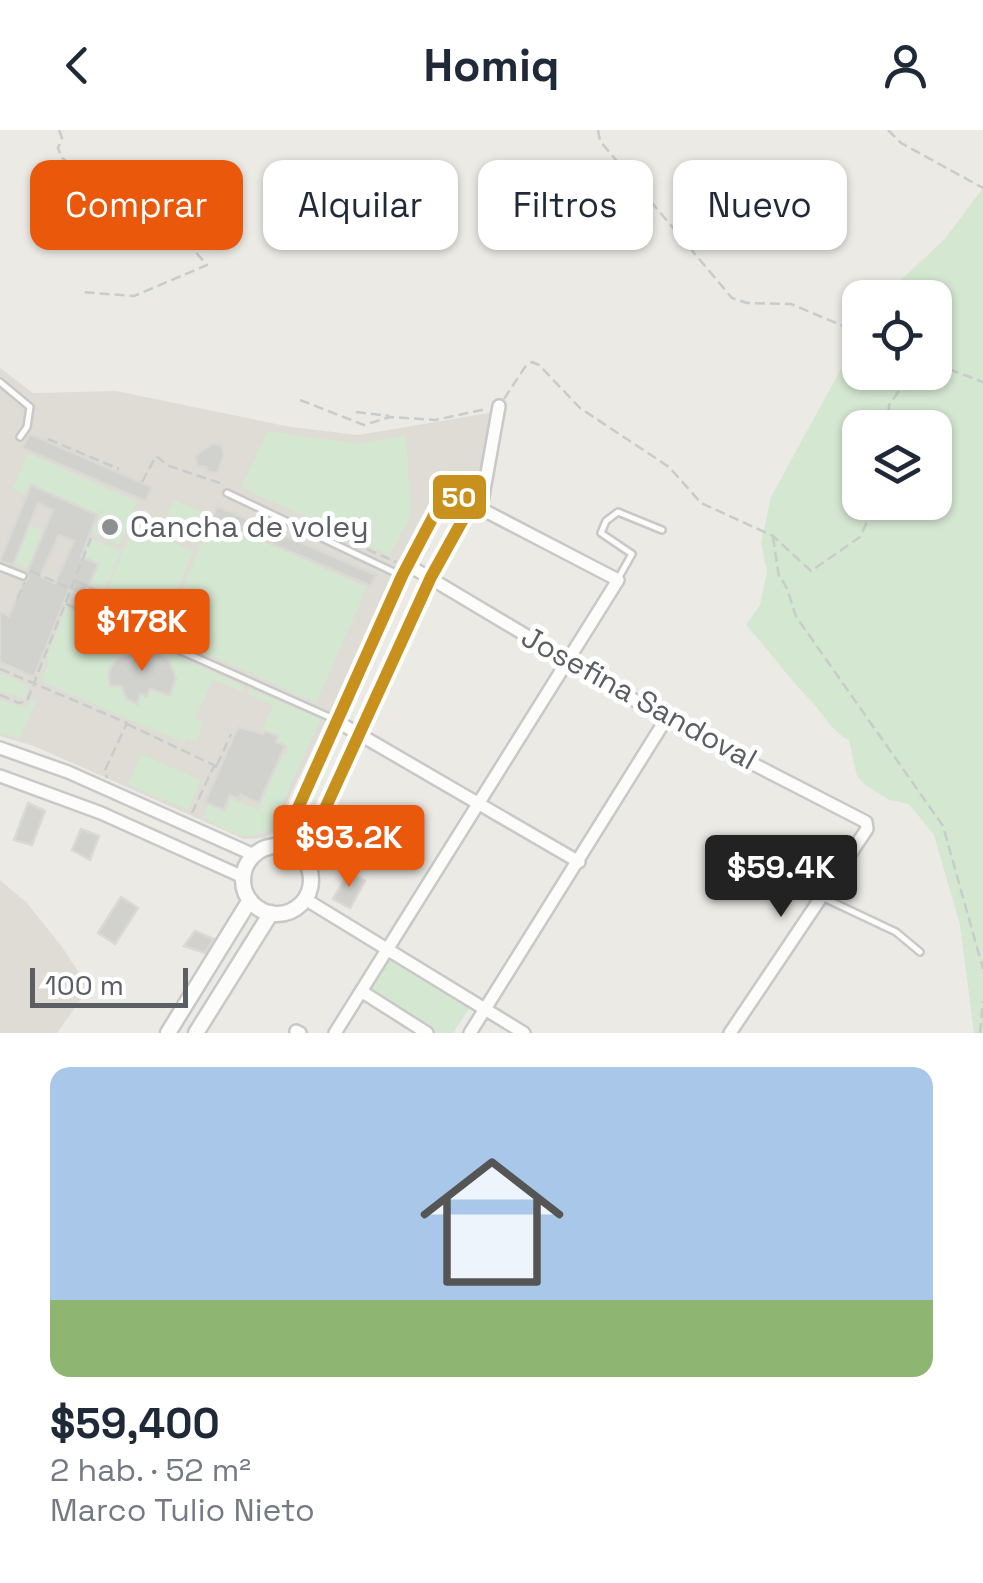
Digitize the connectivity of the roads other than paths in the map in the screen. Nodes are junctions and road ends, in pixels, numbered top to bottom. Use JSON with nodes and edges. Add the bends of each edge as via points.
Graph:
{"nodes":[{"id":1,"x":0,"y":382,"type":"edge"},
{"id":2,"x":500,"y":406,"type":"road end"},
{"id":3,"x":20,"y":437,"type":"dead end"},
{"id":4,"x":228,"y":493,"type":"dead end"},
{"id":5,"x":466,"y":501,"type":"junction"},
{"id":6,"x":482,"y":507,"type":"junction"},
{"id":7,"x":662,"y":530,"type":"dead end"},
{"id":8,"x":0,"y":567,"type":"edge"},
{"id":9,"x":405,"y":571,"type":"junction"},
{"id":10,"x":23,"y":576,"type":"dead end"},
{"id":11,"x":431,"y":576,"type":"junction"},
{"id":12,"x":618,"y":580,"type":"junction"},
{"id":13,"x":161,"y":642,"type":"dead end"},
{"id":14,"x":566,"y":660,"type":"junction"},
{"id":15,"x":666,"y":719,"type":"junction"},
{"id":16,"x":338,"y":722,"type":"junction"},
{"id":17,"x":358,"y":733,"type":"junction"},
{"id":18,"x":0,"y":748,"type":"edge"},
{"id":19,"x":0,"y":776,"type":"edge"},
{"id":20,"x":108,"y":784,"type":"junction"},
{"id":21,"x":478,"y":803,"type":"junction"},
{"id":22,"x":101,"y":813,"type":"junction"},
{"id":23,"x":281,"y":846,"type":"junction"},
{"id":24,"x":254,"y":855,"type":"junction"},
{"id":25,"x":302,"y":857,"type":"junction"},
{"id":26,"x":579,"y":862,"type":"junction"},
{"id":27,"x":244,"y":877,"type":"junction"},
{"id":28,"x":821,"y":897,"type":"junction"},
{"id":29,"x":305,"y":899,"type":"junction"},
{"id":30,"x":250,"y":900,"type":"junction"},
{"id":31,"x":271,"y":913,"type":"junction"},
{"id":32,"x":388,"y":949,"type":"junction"},
{"id":33,"x":920,"y":952,"type":"dead end"},
{"id":34,"x":361,"y":992,"type":"junction"},
{"id":35,"x":485,"y":1009,"type":"junction"},
{"id":36,"x":168,"y":1033,"type":"edge"},
{"id":37,"x":196,"y":1033,"type":"edge"},
{"id":38,"x":336,"y":1033,"type":"edge"},
{"id":39,"x":427,"y":1033,"type":"edge"},
{"id":40,"x":470,"y":1033,"type":"edge"},
{"id":41,"x":524,"y":1033,"type":"edge"},
{"id":42,"x":730,"y":1033,"type":"edge"}],
"edges":[{"from":1,"to":3,"type":"lane","via":[[30,407]]},
{"from":2,"to":6,"type":"street"},
{"from":4,"to":9,"type":"lane"},
{"from":5,"to":6,"type":"street"},
{"from":5,"to":9,"type":"street","via":[[445,498]]},
{"from":5,"to":11,"type":"street","via":[[466,514]]},
{"from":6,"to":12,"type":"street"},
{"from":7,"to":12,"type":"lane","via":[[618,512],[606,521],[601,534],[632,554]]},
{"from":8,"to":10,"type":"lane"},
{"from":9,"to":11,"type":"street","name":"Josefina Sandoval"},
{"from":9,"to":16,"type":"street"},
{"from":11,"to":14,"type":"street","name":"Josefina Sandoval"},
{"from":11,"to":17,"type":"street"},
{"from":12,"to":14,"type":"street"},
{"from":13,"to":16,"type":"lane"},
{"from":14,"to":15,"type":"street","name":"Josefina Sandoval"},
{"from":14,"to":21,"type":"street"},
{"from":15,"to":26,"type":"street"},
{"from":15,"to":28,"type":"street","name":"Josefina Sandoval","via":[[866,822]]},
{"from":16,"to":17,"type":"street"},
{"from":16,"to":23,"type":"street"},
{"from":17,"to":21,"type":"street"},
{"from":17,"to":25,"type":"street"},
{"from":18,"to":20,"type":"street"},
{"from":19,"to":22,"type":"street"},
{"from":20,"to":22,"type":"street"},
{"from":20,"to":24,"type":"street"},
{"from":21,"to":26,"type":"street"},
{"from":21,"to":32,"type":"street"},
{"from":22,"to":27,"type":"street"},
{"from":23,"to":24,"type":"street"},
{"from":23,"to":25,"type":"street"},
{"from":24,"to":27,"type":"street"},
{"from":25,"to":29,"type":"street","via":[[311,875]]},
{"from":26,"to":35,"type":"street"},
{"from":27,"to":30,"type":"street"},
{"from":28,"to":33,"type":"lane","via":[[896,932]]},
{"from":28,"to":42,"type":"street"},
{"from":29,"to":31,"type":"street","via":[[292,910]]},
{"from":29,"to":32,"type":"street"},
{"from":30,"to":31,"type":"street"},
{"from":30,"to":36,"type":"street"},
{"from":31,"to":37,"type":"street"},
{"from":32,"to":34,"type":"street"},
{"from":32,"to":35,"type":"street"},
{"from":34,"to":38,"type":"street"},
{"from":34,"to":39,"type":"street"},
{"from":35,"to":40,"type":"street"},
{"from":35,"to":41,"type":"street"}]}
